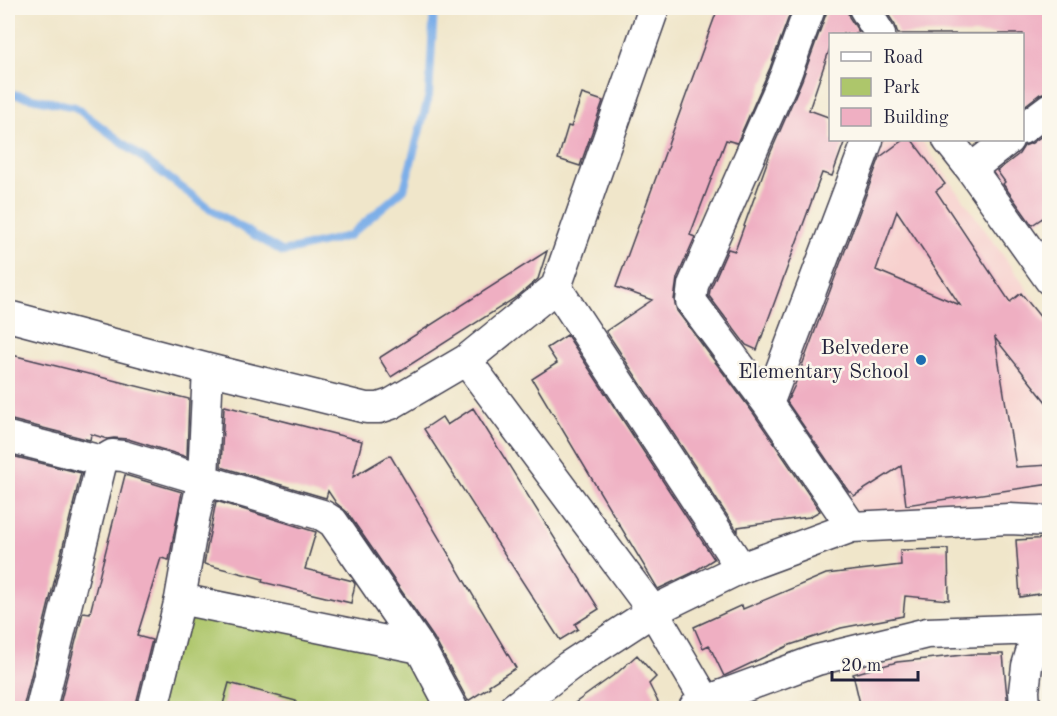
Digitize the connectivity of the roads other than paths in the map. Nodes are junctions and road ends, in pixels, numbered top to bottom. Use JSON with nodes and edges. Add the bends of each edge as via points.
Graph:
{"nodes":[{"id":1,"x":654,"y":8,"type":"edge"},
{"id":2,"x":810,"y":8,"type":"edge"},
{"id":3,"x":864,"y":8,"type":"edge"},
{"id":4,"x":879,"y":33,"type":"edge"},
{"id":5,"x":1050,"y":108,"type":"edge"},
{"id":6,"x":1024,"y":128,"type":"edge"},
{"id":7,"x":868,"y":141,"type":"edge"},
{"id":8,"x":949,"y":141,"type":"edge"},
{"id":9,"x":1007,"y":141,"type":"edge"},
{"id":10,"x":971,"y":169,"type":"junction"},
{"id":11,"x":1045,"y":264,"type":"edge"},
{"id":12,"x":556,"y":287,"type":"junction"},
{"id":13,"x":8,"y":316,"type":"edge"},
{"id":14,"x":466,"y":360,"type":"junction"},
{"id":15,"x":208,"y":369,"type":"junction"},
{"id":16,"x":768,"y":404,"type":"junction"},
{"id":17,"x":8,"y":437,"type":"edge"},
{"id":18,"x":102,"y":462,"type":"junction"},
{"id":19,"x":203,"y":479,"type":"junction"},
{"id":20,"x":1050,"y":521,"type":"edge"},
{"id":21,"x":852,"y":527,"type":"junction"},
{"id":22,"x":741,"y":568,"type":"junction"},
{"id":23,"x":180,"y":599,"type":"junction"},
{"id":24,"x":653,"y":611,"type":"junction"},
{"id":25,"x":1044,"y":629,"type":"edge"},
{"id":26,"x":420,"y":648,"type":"junction"},
{"id":27,"x":703,"y":706,"type":"edge"},
{"id":28,"x":41,"y":708,"type":"edge"},
{"id":29,"x":153,"y":708,"type":"edge"},
{"id":30,"x":452,"y":708,"type":"edge"},
{"id":31,"x":514,"y":708,"type":"edge"},
{"id":32,"x":1025,"y":708,"type":"edge"}],
"edges":[{"from":1,"to":12,"type":"street"},
{"from":2,"to":16,"type":"street","via":[[786,74],[693,285],[691,301]]},
{"from":3,"to":4,"type":"street"},
{"from":5,"to":6,"type":"street"},
{"from":7,"to":16,"type":"street"},
{"from":8,"to":10,"type":"street"},
{"from":9,"to":10,"type":"street"},
{"from":10,"to":11,"type":"street"},
{"from":12,"to":14,"type":"street"},
{"from":12,"to":22,"type":"street"},
{"from":13,"to":15,"type":"street"},
{"from":14,"to":15,"type":"street","via":[[379,408]]},
{"from":14,"to":24,"type":"street"},
{"from":15,"to":19,"type":"street"},
{"from":16,"to":21,"type":"street"},
{"from":17,"to":18,"type":"street"},
{"from":18,"to":19,"type":"street","via":[[112,455],[123,456]]},
{"from":18,"to":28,"type":"street"},
{"from":19,"to":23,"type":"street"},
{"from":19,"to":26,"type":"street","via":[[322,515],[333,522]]},
{"from":20,"to":21,"type":"street","via":[[1009,519]]},
{"from":21,"to":22,"type":"street"},
{"from":22,"to":24,"type":"street"},
{"from":23,"to":26,"type":"street"},
{"from":23,"to":29,"type":"street"},
{"from":24,"to":27,"type":"street"},
{"from":24,"to":31,"type":"street"},
{"from":25,"to":27,"type":"street","via":[[927,633],[817,660]]},
{"from":25,"to":32,"type":"street","via":[[1027,666]]},
{"from":26,"to":30,"type":"street"}]}
